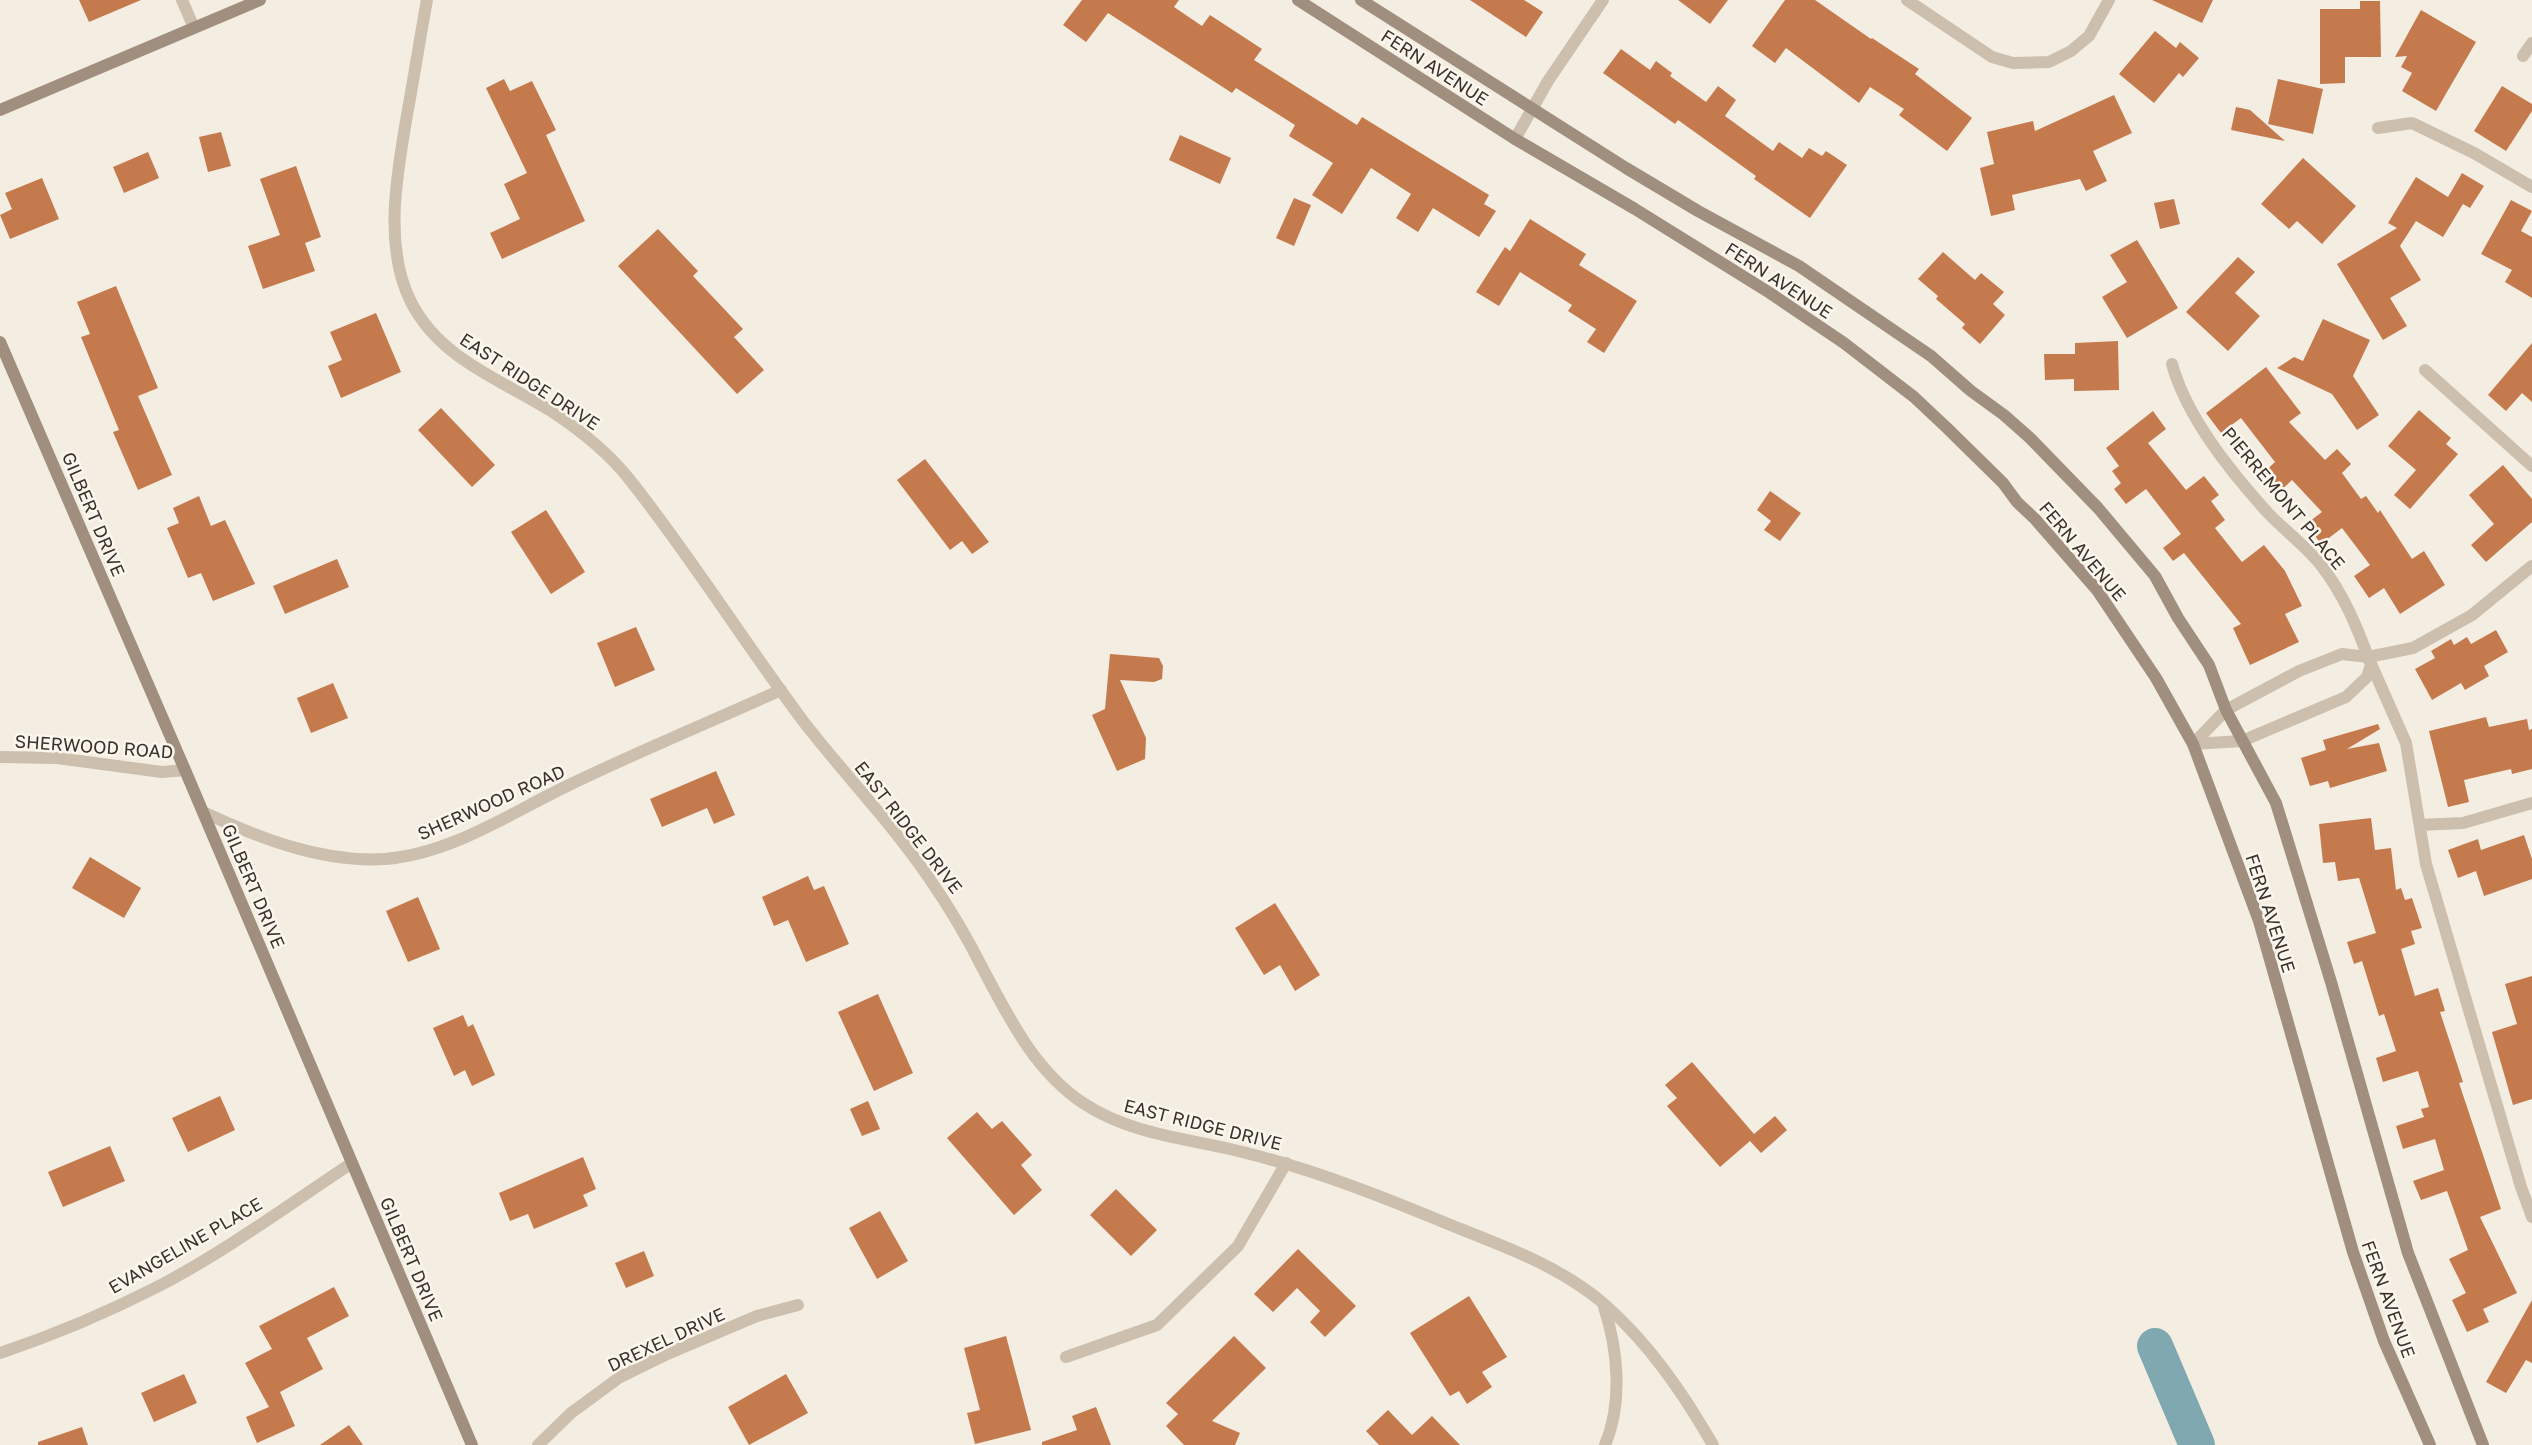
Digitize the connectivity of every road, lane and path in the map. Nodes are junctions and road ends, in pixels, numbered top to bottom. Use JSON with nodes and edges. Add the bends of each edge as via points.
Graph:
{"nodes":[{"id":1,"x":182,"y":0,"type":"edge"},
{"id":2,"x":260,"y":0,"type":"edge"},
{"id":3,"x":427,"y":0,"type":"edge"},
{"id":4,"x":1298,"y":0,"type":"edge"},
{"id":5,"x":1361,"y":0,"type":"edge"},
{"id":6,"x":1603,"y":0,"type":"edge"},
{"id":7,"x":1907,"y":0,"type":"edge"},
{"id":8,"x":2109,"y":0,"type":"edge"},
{"id":9,"x":194,"y":28,"type":"junction"},
{"id":10,"x":2532,"y":43,"type":"edge"},
{"id":11,"x":2524,"y":56,"type":"dead end"},
{"id":12,"x":1532,"y":108,"type":"junction"},
{"id":13,"x":0,"y":110,"type":"edge"},
{"id":14,"x":2378,"y":128,"type":"dead end"},
{"id":15,"x":1515,"y":139,"type":"junction"},
{"id":16,"x":2532,"y":187,"type":"edge"},
{"id":17,"x":0,"y":342,"type":"edge"},
{"id":18,"x":2172,"y":364,"type":"dead end"},
{"id":19,"x":2425,"y":370,"type":"dead end"},
{"id":20,"x":2532,"y":466,"type":"edge"},
{"id":21,"x":2532,"y":566,"type":"edge"},
{"id":22,"x":2368,"y":656,"type":"junction"},
{"id":23,"x":781,"y":690,"type":"junction"},
{"id":24,"x":2226,"y":710,"type":"junction"},
{"id":25,"x":2242,"y":741,"type":"junction"},
{"id":26,"x":2193,"y":744,"type":"junction"},
{"id":27,"x":0,"y":757,"type":"edge"},
{"id":28,"x":185,"y":770,"type":"junction"},
{"id":29,"x":2532,"y":802,"type":"edge"},
{"id":30,"x":203,"y":812,"type":"junction"},
{"id":31,"x":2420,"y":826,"type":"junction"},
{"id":32,"x":352,"y":1163,"type":"junction"},
{"id":33,"x":1286,"y":1163,"type":"junction"},
{"id":34,"x":2532,"y":1217,"type":"edge"},
{"id":35,"x":1604,"y":1304,"type":"junction"},
{"id":36,"x":798,"y":1305,"type":"dead end"},
{"id":37,"x":0,"y":1353,"type":"edge"},
{"id":38,"x":1066,"y":1358,"type":"dead end"},
{"id":39,"x":472,"y":1445,"type":"edge"},
{"id":40,"x":538,"y":1445,"type":"edge"},
{"id":41,"x":1605,"y":1445,"type":"edge"},
{"id":42,"x":1713,"y":1445,"type":"edge"},
{"id":43,"x":2430,"y":1445,"type":"edge"},
{"id":44,"x":2483,"y":1445,"type":"edge"}],
"edges":[{"from":1,"to":9,"type":"street"},
{"from":2,"to":9,"type":"street"},
{"from":3,"to":23,"type":"street","name":"EAST RIDGE DRIVE","via":[[395,198],[395,236],[410,302],[428,329],[450,352],[548,409],[598,446],[629,478]]},
{"from":4,"to":15,"type":"street","name":"FERN AVENUE"},
{"from":5,"to":12,"type":"street","name":"FERN AVENUE"},
{"from":6,"to":12,"type":"street"},
{"from":7,"to":8,"type":"street","via":[[1992,57],[2013,63],[2049,62],[2071,52],[2089,36]]},
{"from":9,"to":13,"type":"street"},
{"from":10,"to":11,"type":"street"},
{"from":12,"to":15,"type":"street"},
{"from":12,"to":24,"type":"street","name":"FERN AVENUE","via":[[1698,211],[1799,266],[1931,356],[2004,415],[2098,508],[2155,576],[2209,665]]},
{"from":14,"to":16,"type":"street","via":[[2412,123],[2474,153]]},
{"from":15,"to":26,"type":"street","name":"FERN AVENUE","via":[[1636,209],[1770,293],[1844,343],[1914,397],[2003,483],[2097,590],[2156,678]]},
{"from":17,"to":28,"type":"street","name":"GILBERT DRIVE"},
{"from":18,"to":22,"type":"street","name":"PIERREMONT PLACE","via":[[2178,388],[2197,422],[2269,514],[2321,565],[2346,602]]},
{"from":19,"to":20,"type":"street"},
{"from":21,"to":22,"type":"street","via":[[2472,615],[2414,648]]},
{"from":22,"to":24,"type":"street","via":[[2342,654],[2299,671]]},
{"from":22,"to":25,"type":"street","name":"PIERREMONT PLACE","via":[[2371,665],[2367,677],[2346,697]]},
{"from":22,"to":31,"type":"street","via":[[2406,743]]},
{"from":23,"to":30,"type":"street","name":"SHERWOOD ROAD","via":[[422,853],[385,859],[324,854],[274,842]]},
{"from":23,"to":33,"type":"street","name":"EAST RIDGE DRIVE","via":[[921,866],[948,906],[1013,1025],[1045,1070],[1066,1090],[1097,1112],[1132,1128]]},
{"from":24,"to":25,"type":"street","name":"FERN AVENUE"},
{"from":24,"to":26,"type":"street"},
{"from":25,"to":26,"type":"street","name":"PIERREMONT PLACE"},
{"from":25,"to":44,"type":"street","name":"FERN AVENUE","via":[[2276,803],[2408,1253]]},
{"from":26,"to":43,"type":"street","name":"FERN AVENUE","via":[[2259,921],[2353,1252],[2384,1341]]},
{"from":27,"to":28,"type":"street","name":"SHERWOOD ROAD","via":[[57,758],[162,772]]},
{"from":28,"to":30,"type":"street","name":"GILBERT DRIVE"},
{"from":29,"to":31,"type":"street","via":[[2463,823]]},
{"from":30,"to":32,"type":"street","name":"GILBERT DRIVE"},
{"from":31,"to":34,"type":"street","via":[[2426,864]]},
{"from":32,"to":37,"type":"street","name":"EVANGELINE PLACE","via":[[158,1286],[89,1320]]},
{"from":32,"to":39,"type":"street","name":"GILBERT DRIVE"},
{"from":33,"to":35,"type":"street","name":"EAST RIDGE DRIVE","via":[[1392,1201],[1546,1264]]},
{"from":33,"to":38,"type":"street","via":[[1238,1246],[1157,1325]]},
{"from":35,"to":41,"type":"street","via":[[1616,1363],[1615,1402]]},
{"from":35,"to":42,"type":"street","name":"EAST RIDGE DRIVE","via":[[1641,1340],[1676,1386]]},
{"from":36,"to":40,"type":"street","name":"DREXEL DRIVE","via":[[757,1316],[665,1354],[620,1377],[571,1413]]}]}
